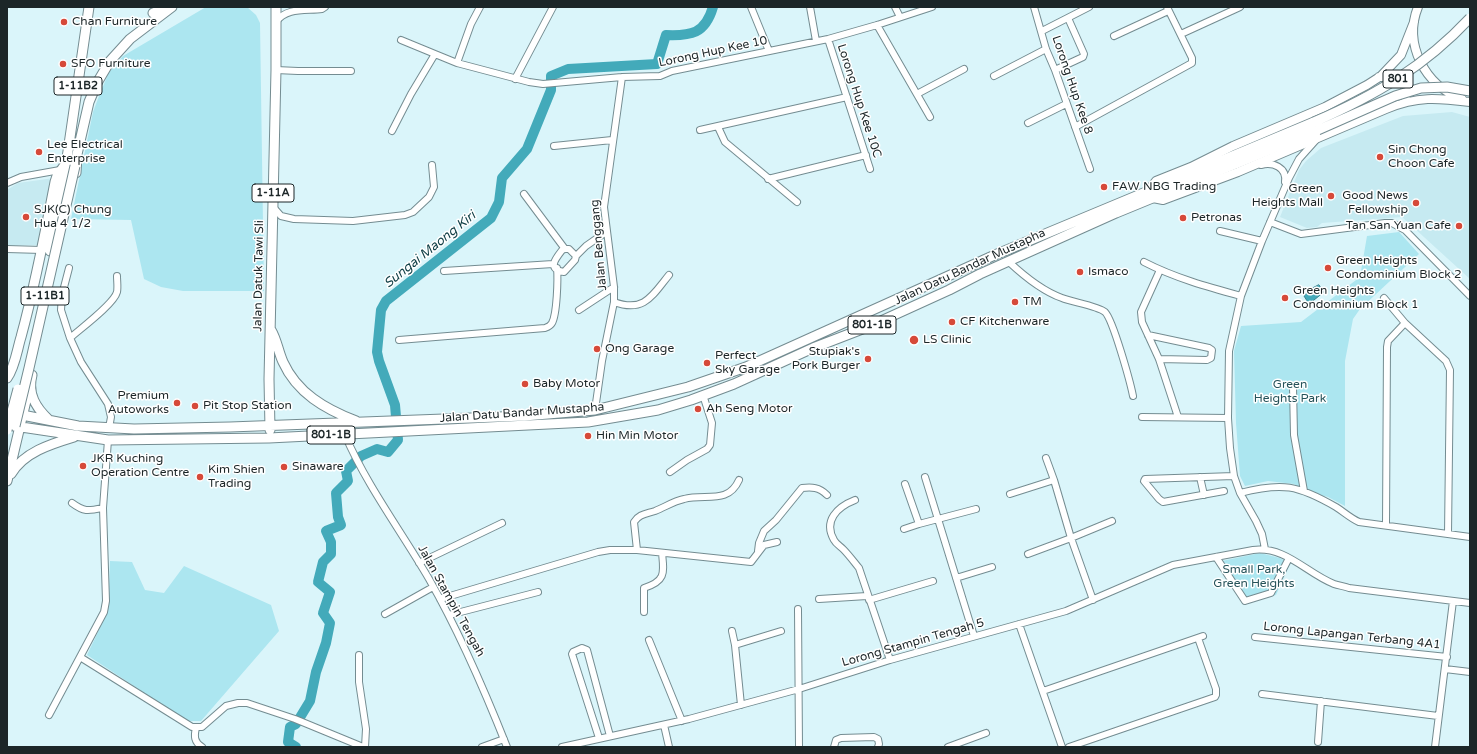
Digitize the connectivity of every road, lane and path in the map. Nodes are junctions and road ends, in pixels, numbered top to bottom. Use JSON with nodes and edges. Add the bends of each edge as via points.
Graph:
{"nodes":[{"id":1,"x":89,"y":7,"type":"edge"},
{"id":2,"x":171,"y":7,"type":"edge"},
{"id":3,"x":276,"y":7,"type":"edge"},
{"id":4,"x":325,"y":7,"type":"edge"},
{"id":5,"x":480,"y":7,"type":"edge"},
{"id":6,"x":553,"y":7,"type":"edge"},
{"id":7,"x":751,"y":7,"type":"edge"},
{"id":8,"x":810,"y":7,"type":"edge"},
{"id":9,"x":895,"y":7,"type":"edge"},
{"id":10,"x":932,"y":7,"type":"edge"},
{"id":11,"x":1034,"y":7,"type":"edge"},
{"id":12,"x":1089,"y":7,"type":"edge"},
{"id":13,"x":1240,"y":7,"type":"edge"},
{"id":14,"x":1418,"y":7,"type":"edge"},
{"id":15,"x":1168,"y":9,"type":"edge"},
{"id":16,"x":150,"y":10,"type":"edge"},
{"id":17,"x":900,"y":17,"type":"junction"},
{"id":18,"x":1068,"y":18,"type":"junction"},
{"id":19,"x":1470,"y":18,"type":"edge"},
{"id":20,"x":1414,"y":22,"type":"junction"},
{"id":21,"x":276,"y":23,"type":"junction"},
{"id":22,"x":877,"y":25,"type":"junction"},
{"id":23,"x":1042,"y":31,"type":"junction"},
{"id":24,"x":1181,"y":34,"type":"junction"},
{"id":25,"x":1114,"y":36,"type":"dead end"},
{"id":26,"x":828,"y":39,"type":"junction"},
{"id":27,"x":401,"y":40,"type":"dead end"},
{"id":28,"x":816,"y":41,"type":"junction"},
{"id":29,"x":1046,"y":49,"type":"junction"},
{"id":30,"x":769,"y":51,"type":"junction"},
{"id":31,"x":435,"y":54,"type":"junction"},
{"id":32,"x":457,"y":63,"type":"junction"},
{"id":33,"x":964,"y":69,"type":"dead end"},
{"id":34,"x":276,"y":70,"type":"junction"},
{"id":35,"x":1055,"y":70,"type":"junction"},
{"id":36,"x":351,"y":71,"type":"dead end"},
{"id":37,"x":994,"y":76,"type":"dead end"},
{"id":38,"x":622,"y":77,"type":"junction"},
{"id":39,"x":1379,"y":77,"type":"junction"},
{"id":40,"x":515,"y":79,"type":"junction"},
{"id":41,"x":1470,"y":91,"type":"edge"},
{"id":42,"x":917,"y":94,"type":"junction"},
{"id":43,"x":846,"y":97,"type":"junction"},
{"id":44,"x":1470,"y":102,"type":"edge"},
{"id":45,"x":1066,"y":104,"type":"junction"},
{"id":46,"x":1400,"y":104,"type":"junction"},
{"id":47,"x":930,"y":117,"type":"dead end"},
{"id":48,"x":1028,"y":123,"type":"dead end"},
{"id":49,"x":718,"y":126,"type":"junction"},
{"id":50,"x":1075,"y":127,"type":"junction"},
{"id":51,"x":700,"y":130,"type":"dead end"},
{"id":52,"x":1316,"y":130,"type":"junction"},
{"id":53,"x":392,"y":131,"type":"dead end"},
{"id":54,"x":612,"y":140,"type":"junction"},
{"id":55,"x":554,"y":146,"type":"dead end"},
{"id":56,"x":866,"y":155,"type":"junction"},
{"id":57,"x":69,"y":164,"type":"junction"},
{"id":58,"x":432,"y":166,"type":"dead end"},
{"id":59,"x":1252,"y":166,"type":"junction"},
{"id":60,"x":870,"y":169,"type":"dead end"},
{"id":61,"x":1090,"y":169,"type":"dead end"},
{"id":62,"x":768,"y":179,"type":"junction"},
{"id":63,"x":7,"y":183,"type":"edge"},
{"id":64,"x":1285,"y":186,"type":"junction"},
{"id":65,"x":524,"y":194,"type":"dead end"},
{"id":66,"x":1151,"y":194,"type":"junction"},
{"id":67,"x":797,"y":202,"type":"dead end"},
{"id":68,"x":273,"y":208,"type":"junction"},
{"id":69,"x":1270,"y":222,"type":"junction"},
{"id":70,"x":1220,"y":231,"type":"dead end"},
{"id":71,"x":606,"y":232,"type":"junction"},
{"id":72,"x":1262,"y":241,"type":"junction"},
{"id":73,"x":565,"y":249,"type":"junction"},
{"id":74,"x":7,"y":250,"type":"edge"},
{"id":75,"x":42,"y":250,"type":"junction"},
{"id":76,"x":574,"y":254,"type":"junction"},
{"id":77,"x":1009,"y":262,"type":"junction"},
{"id":78,"x":1144,"y":262,"type":"dead end"},
{"id":79,"x":555,"y":266,"type":"junction"},
{"id":80,"x":69,"y":268,"type":"dead end"},
{"id":81,"x":1160,"y":270,"type":"junction"},
{"id":82,"x":444,"y":271,"type":"dead end"},
{"id":83,"x":565,"y":271,"type":"junction"},
{"id":84,"x":668,"y":275,"type":"dead end"},
{"id":85,"x":117,"y":276,"type":"dead end"},
{"id":86,"x":558,"y":284,"type":"junction"},
{"id":87,"x":614,"y":287,"type":"junction"},
{"id":88,"x":1241,"y":296,"type":"junction"},
{"id":89,"x":1470,"y":296,"type":"edge"},
{"id":90,"x":1384,"y":298,"type":"dead end"},
{"id":91,"x":614,"y":302,"type":"junction"},
{"id":92,"x":884,"y":306,"type":"junction"},
{"id":93,"x":578,"y":310,"type":"dead end"},
{"id":94,"x":906,"y":310,"type":"junction"},
{"id":95,"x":1405,"y":322,"type":"junction"},
{"id":96,"x":270,"y":330,"type":"junction"},
{"id":97,"x":1148,"y":335,"type":"junction"},
{"id":98,"x":70,"y":338,"type":"junction"},
{"id":99,"x":399,"y":340,"type":"dead end"},
{"id":100,"x":1158,"y":359,"type":"junction"},
{"id":101,"x":9,"y":375,"type":"edge"},
{"id":102,"x":7,"y":386,"type":"edge"},
{"id":103,"x":29,"y":386,"type":"junction"},
{"id":104,"x":1293,"y":387,"type":"dead end"},
{"id":105,"x":703,"y":395,"type":"junction"},
{"id":106,"x":1134,"y":396,"type":"dead end"},
{"id":107,"x":595,"y":410,"type":"junction"},
{"id":108,"x":7,"y":412,"type":"edge"},
{"id":109,"x":23,"y":414,"type":"junction"},
{"id":110,"x":1142,"y":417,"type":"dead end"},
{"id":111,"x":1178,"y":417,"type":"junction"},
{"id":112,"x":1228,"y":418,"type":"junction"},
{"id":113,"x":50,"y":420,"type":"junction"},
{"id":114,"x":360,"y":422,"type":"junction"},
{"id":115,"x":7,"y":425,"type":"edge"},
{"id":116,"x":288,"y":425,"type":"junction"},
{"id":117,"x":270,"y":426,"type":"junction"},
{"id":118,"x":19,"y":427,"type":"junction"},
{"id":119,"x":109,"y":428,"type":"junction"},
{"id":120,"x":7,"y":430,"type":"edge"},
{"id":121,"x":345,"y":435,"type":"junction"},
{"id":122,"x":75,"y":436,"type":"junction"},
{"id":123,"x":296,"y":437,"type":"junction"},
{"id":124,"x":270,"y":438,"type":"junction"},
{"id":125,"x":108,"y":440,"type":"junction"},
{"id":126,"x":7,"y":454,"type":"edge"},
{"id":127,"x":1046,"y":458,"type":"dead end"},
{"id":128,"x":670,"y":472,"type":"dead end"},
{"id":129,"x":1234,"y":476,"type":"junction"},
{"id":130,"x":925,"y":477,"type":"dead end"},
{"id":131,"x":1200,"y":477,"type":"junction"},
{"id":132,"x":739,"y":480,"type":"dead end"},
{"id":133,"x":1054,"y":480,"type":"junction"},
{"id":134,"x":7,"y":482,"type":"edge"},
{"id":135,"x":905,"y":484,"type":"dead end"},
{"id":136,"x":1304,"y":491,"type":"junction"},
{"id":137,"x":1224,"y":492,"type":"dead end"},
{"id":138,"x":1240,"y":493,"type":"junction"},
{"id":139,"x":1010,"y":494,"type":"dead end"},
{"id":140,"x":827,"y":495,"type":"dead end"},
{"id":141,"x":1204,"y":495,"type":"junction"},
{"id":142,"x":855,"y":500,"type":"dead end"},
{"id":143,"x":72,"y":503,"type":"dead end"},
{"id":144,"x":103,"y":508,"type":"junction"},
{"id":145,"x":976,"y":509,"type":"dead end"},
{"id":146,"x":939,"y":519,"type":"junction"},
{"id":147,"x":1112,"y":520,"type":"dead end"},
{"id":148,"x":502,"y":523,"type":"dead end"},
{"id":149,"x":919,"y":524,"type":"junction"},
{"id":150,"x":1386,"y":525,"type":"junction"},
{"id":151,"x":904,"y":529,"type":"dead end"},
{"id":152,"x":1448,"y":534,"type":"junction"},
{"id":153,"x":1470,"y":536,"type":"edge"},
{"id":154,"x":1071,"y":538,"type":"junction"},
{"id":155,"x":777,"y":542,"type":"dead end"},
{"id":156,"x":1265,"y":549,"type":"junction"},
{"id":157,"x":637,"y":550,"type":"junction"},
{"id":158,"x":662,"y":553,"type":"junction"},
{"id":159,"x":758,"y":554,"type":"junction"},
{"id":160,"x":1028,"y":554,"type":"dead end"},
{"id":161,"x":1216,"y":557,"type":"junction"},
{"id":162,"x":1289,"y":558,"type":"junction"},
{"id":163,"x":419,"y":563,"type":"junction"},
{"id":164,"x":992,"y":567,"type":"dead end"},
{"id":165,"x":956,"y":578,"type":"junction"},
{"id":166,"x":933,"y":581,"type":"dead end"},
{"id":167,"x":433,"y":588,"type":"junction"},
{"id":168,"x":538,"y":592,"type":"dead end"},
{"id":169,"x":868,"y":598,"type":"junction"},
{"id":170,"x":440,"y":599,"type":"junction"},
{"id":171,"x":819,"y":599,"type":"dead end"},
{"id":172,"x":1093,"y":600,"type":"junction"},
{"id":173,"x":1453,"y":601,"type":"junction"},
{"id":174,"x":1470,"y":603,"type":"edge"},
{"id":175,"x":798,"y":609,"type":"dead end"},
{"id":176,"x":644,"y":612,"type":"dead end"},
{"id":177,"x":385,"y":614,"type":"dead end"},
{"id":178,"x":449,"y":615,"type":"junction"},
{"id":179,"x":1020,"y":624,"type":"junction"},
{"id":180,"x":732,"y":631,"type":"dead end"},
{"id":181,"x":781,"y":631,"type":"dead end"},
{"id":182,"x":974,"y":636,"type":"junction"},
{"id":183,"x":1255,"y":636,"type":"dead end"},
{"id":184,"x":649,"y":640,"type":"dead end"},
{"id":185,"x":735,"y":645,"type":"junction"},
{"id":186,"x":360,"y":655,"type":"dead end"},
{"id":187,"x":1447,"y":657,"type":"junction"},
{"id":188,"x":80,"y":658,"type":"junction"},
{"id":189,"x":890,"y":660,"type":"junction"},
{"id":190,"x":1445,"y":669,"type":"junction"},
{"id":191,"x":1470,"y":672,"type":"edge"},
{"id":192,"x":799,"y":689,"type":"junction"},
{"id":193,"x":1043,"y":691,"type":"junction"},
{"id":194,"x":1262,"y":694,"type":"dead end"},
{"id":195,"x":1321,"y":701,"type":"junction"},
{"id":196,"x":741,"y":705,"type":"junction"},
{"id":197,"x":49,"y":715,"type":"dead end"},
{"id":198,"x":1438,"y":716,"type":"junction"},
{"id":199,"x":682,"y":721,"type":"junction"},
{"id":200,"x":664,"y":724,"type":"junction"},
{"id":201,"x":196,"y":728,"type":"junction"},
{"id":202,"x":986,"y":733,"type":"dead end"},
{"id":203,"x":610,"y":736,"type":"junction"},
{"id":204,"x":599,"y":738,"type":"junction"},
{"id":205,"x":504,"y":739,"type":"junction"},
{"id":206,"x":1318,"y":742,"type":"dead end"},
{"id":207,"x":202,"y":747,"type":"edge"},
{"id":208,"x":364,"y":747,"type":"edge"},
{"id":209,"x":482,"y":747,"type":"edge"},
{"id":210,"x":507,"y":747,"type":"edge"},
{"id":211,"x":562,"y":747,"type":"edge"},
{"id":212,"x":669,"y":747,"type":"edge"},
{"id":213,"x":799,"y":747,"type":"edge"},
{"id":214,"x":834,"y":747,"type":"edge"},
{"id":215,"x":878,"y":747,"type":"edge"},
{"id":216,"x":948,"y":747,"type":"edge"},
{"id":217,"x":1062,"y":747,"type":"edge"},
{"id":218,"x":1069,"y":747,"type":"edge"},
{"id":219,"x":1435,"y":747,"type":"edge"}],
"edges":[{"from":1,"to":57,"type":"highway","number":"1-11B2"},
{"from":2,"to":16,"type":"highway"},
{"from":2,"to":57,"type":"highway","number":"1-11B1","via":[[130,39],[110,61],[89,102]]},
{"from":3,"to":21,"type":"highway","name":"Jalan Datuk Tawi Sli","number":"1-11A"},
{"from":4,"to":21,"type":"street","via":[[322,10],[290,11],[280,16]]},
{"from":5,"to":32,"type":"street"},
{"from":6,"to":40,"type":"street"},
{"from":7,"to":30,"type":"street"},
{"from":8,"to":28,"type":"street"},
{"from":9,"to":17,"type":"street"},
{"from":10,"to":17,"type":"street","name":"Lorong Hup Kee 10"},
{"from":11,"to":23,"type":"street","name":"Lorong Hup Kee 8"},
{"from":12,"to":18,"type":"street"},
{"from":13,"to":24,"type":"street"},
{"from":14,"to":20,"type":"main road"},
{"from":15,"to":24,"type":"street"},
{"from":15,"to":25,"type":"street"},
{"from":17,"to":22,"type":"street","name":"Lorong Hup Kee 10"},
{"from":18,"to":23,"type":"street"},
{"from":18,"to":35,"type":"street","via":[[1084,54],[1083,57]]},
{"from":19,"to":52,"type":"highway","number":"801","bridge":true,"via":[[1426,59]]},
{"from":20,"to":39,"type":"main road","via":[[1401,55]]},
{"from":20,"to":44,"type":"main road","via":[[1415,45],[1424,69],[1444,90]]},
{"from":21,"to":34,"type":"highway","name":"Jalan Datuk Tawi Sli","number":"1-11A"},
{"from":22,"to":26,"type":"street","name":"Lorong Hup Kee 10"},
{"from":22,"to":42,"type":"street"},
{"from":23,"to":29,"type":"street","name":"Lorong Hup Kee 8"},
{"from":24,"to":50,"type":"street","via":[[1192,63]]},
{"from":26,"to":28,"type":"street","name":"Lorong Hup Kee 10"},
{"from":26,"to":43,"type":"street","name":"Lorong Hup Kee 10C"},
{"from":27,"to":31,"type":"street","name":"Lorong Hup Kee 10"},
{"from":28,"to":30,"type":"street","name":"Lorong Hup Kee 10"},
{"from":29,"to":35,"type":"street","name":"Lorong Hup Kee 8"},
{"from":29,"to":37,"type":"street"},
{"from":30,"to":38,"type":"street","name":"Lorong Hup Kee 10","via":[[672,71],[660,76]]},
{"from":31,"to":32,"type":"street","name":"Lorong Hup Kee 10"},
{"from":31,"to":53,"type":"street"},
{"from":32,"to":40,"type":"street","name":"Lorong Hup Kee 10"},
{"from":33,"to":42,"type":"street"},
{"from":34,"to":36,"type":"street"},
{"from":34,"to":68,"type":"highway","name":"Jalan Datuk Tawi Sli","number":"1-11A"},
{"from":35,"to":45,"type":"street","name":"Lorong Hup Kee 8"},
{"from":38,"to":40,"type":"street","name":"Lorong Hup Kee 10","via":[[543,84]]},
{"from":38,"to":54,"type":"street","name":"Jalan Benggang"},
{"from":39,"to":46,"type":"main road","via":[[1395,76],[1402,80],[1407,94]]},
{"from":39,"to":66,"type":"main road","via":[[1332,104],[1156,181]]},
{"from":41,"to":52,"type":"highway","number":"801","bridge":true,"via":[[1448,87],[1421,88],[1395,96]]},
{"from":42,"to":47,"type":"street"},
{"from":43,"to":49,"type":"street"},
{"from":43,"to":56,"type":"street","name":"Lorong Hup Kee 10C"},
{"from":44,"to":46,"type":"main road","via":[[1432,98]]},
{"from":45,"to":48,"type":"street"},
{"from":45,"to":50,"type":"street","name":"Lorong Hup Kee 8"},
{"from":46,"to":52,"type":"main road"},
{"from":49,"to":51,"type":"street"},
{"from":49,"to":62,"type":"street","via":[[725,142]]},
{"from":50,"to":61,"type":"street","name":"Lorong Hup Kee 8"},
{"from":52,"to":59,"type":"main road"},
{"from":52,"to":64,"type":"street"},
{"from":52,"to":66,"type":"highway","name":"Jalan Datu Bandar Mustapha"},
{"from":54,"to":55,"type":"street"},
{"from":54,"to":71,"type":"street","name":"Jalan Benggang","via":[[604,198]]},
{"from":56,"to":60,"type":"street","name":"Lorong Hup Kee 10C"},
{"from":56,"to":62,"type":"street"},
{"from":57,"to":63,"type":"street"},
{"from":57,"to":75,"type":"highway","via":[[55,182]]},
{"from":57,"to":103,"type":"highway","via":[[75,180]]},
{"from":57,"to":120,"type":"highway","number":"1-11B2","bridge":true},
{"from":57,"to":126,"type":"highway","number":"1-11B1","bridge":true,"via":[[29,368]]},
{"from":58,"to":68,"type":"street","via":[[434,186],[429,197],[413,212],[405,215],[353,221],[294,220],[281,216]]},
{"from":59,"to":64,"type":"street","via":[[1266,164],[1281,168],[1286,177]]},
{"from":59,"to":66,"type":"main road","via":[[1163,200]]},
{"from":62,"to":67,"type":"street"},
{"from":64,"to":69,"type":"street"},
{"from":65,"to":73,"type":"street"},
{"from":66,"to":77,"type":"highway","name":"Jalan Datu Bandar Mustapha","number":"801-1B","via":[[1116,213]]},
{"from":66,"to":92,"type":"highway","name":"Jalan Datu Bandar Mustapha","via":[[997,254]]},
{"from":68,"to":96,"type":"highway","name":"Jalan Datuk Tawi Sli","number":"1-11A"},
{"from":69,"to":72,"type":"street"},
{"from":69,"to":89,"type":"street","via":[[1301,234],[1392,223],[1405,230]]},
{"from":70,"to":72,"type":"street"},
{"from":71,"to":76,"type":"street"},
{"from":71,"to":87,"type":"street","name":"Jalan Benggang"},
{"from":72,"to":88,"type":"street"},
{"from":73,"to":76,"type":"street"},
{"from":73,"to":79,"type":"street","via":[[554,259]]},
{"from":74,"to":75,"type":"street"},
{"from":75,"to":101,"type":"highway","via":[[30,305]]},
{"from":76,"to":83,"type":"street","via":[[575,260]]},
{"from":77,"to":94,"type":"highway","name":"Jalan Datu Bandar Mustapha","number":"801-1B"},
{"from":77,"to":106,"type":"street","via":[[1048,292],[1106,313]]},
{"from":78,"to":81,"type":"street"},
{"from":79,"to":82,"type":"street"},
{"from":79,"to":83,"type":"street"},
{"from":79,"to":86,"type":"street"},
{"from":80,"to":98,"type":"street","via":[[61,310]]},
{"from":81,"to":88,"type":"street"},
{"from":81,"to":97,"type":"street","via":[[1141,312]]},
{"from":83,"to":86,"type":"street"},
{"from":84,"to":91,"type":"street","via":[[650,299],[633,306]]},
{"from":85,"to":98,"type":"street","via":[[115,296],[102,311]]},
{"from":86,"to":99,"type":"street","via":[[554,320],[545,328]]},
{"from":87,"to":91,"type":"street","name":"Jalan Benggang"},
{"from":87,"to":93,"type":"street"},
{"from":88,"to":112,"type":"street","via":[[1229,351]]},
{"from":90,"to":95,"type":"street"},
{"from":91,"to":107,"type":"street","name":"Jalan Benggang"},
{"from":92,"to":94,"type":"main road","via":[[890,313]]},
{"from":92,"to":107,"type":"highway","name":"Jalan Datu Bandar Mustapha","via":[[746,367],[688,387]]},
{"from":94,"to":105,"type":"highway","name":"Jalan Datu Bandar Mustapha","number":"801-1B"},
{"from":95,"to":150,"type":"street","via":[[1388,341],[1387,347]]},
{"from":95,"to":152,"type":"street","via":[[1446,361],[1450,370]]},
{"from":96,"to":114,"type":"highway","via":[[277,339],[289,373],[307,394],[323,406]]},
{"from":96,"to":117,"type":"highway","name":"Jalan Datuk Tawi Sli","number":"1-11A"},
{"from":97,"to":100,"type":"street"},
{"from":97,"to":100,"type":"street","via":[[1212,350],[1211,358],[1207,360]]},
{"from":98,"to":119,"type":"street","via":[[81,362],[108,404],[111,417]]},
{"from":100,"to":111,"type":"street"},
{"from":101,"to":102,"type":"highway"},
{"from":103,"to":109,"type":"highway"},
{"from":103,"to":113,"type":"highway","via":[[42,414]]},
{"from":104,"to":136,"type":"street","via":[[1294,435]]},
{"from":105,"to":121,"type":"highway","name":"Jalan Datu Bandar Mustapha","number":"801-1B","via":[[658,410],[588,422]]},
{"from":105,"to":128,"type":"street","via":[[712,423],[710,445]]},
{"from":107,"to":114,"type":"highway","name":"Jalan Datu Bandar Mustapha","via":[[524,416]]},
{"from":108,"to":109,"type":"highway"},
{"from":109,"to":113,"type":"highway"},
{"from":109,"to":118,"type":"highway"},
{"from":110,"to":111,"type":"street"},
{"from":111,"to":112,"type":"street"},
{"from":112,"to":129,"type":"street"},
{"from":113,"to":119,"type":"highway","via":[[78,426]]},
{"from":114,"to":116,"type":"highway","name":"Jalan Datu Bandar Mustapha"},
{"from":115,"to":118,"type":"highway"},
{"from":116,"to":117,"type":"highway","name":"Jalan Datu Bandar Mustapha"},
{"from":116,"to":123,"type":"highway"},
{"from":117,"to":119,"type":"highway"},
{"from":117,"to":124,"type":"highway","name":"Jalan Datuk Tawi Sli","number":"1-11A"},
{"from":118,"to":122,"type":"highway"},
{"from":118,"to":134,"type":"highway"},
{"from":121,"to":123,"type":"highway","name":"Jalan Datu Bandar Mustapha","number":"801-1B"},
{"from":121,"to":163,"type":"street","name":"Jalan Stampin Tengah","via":[[354,456]]},
{"from":122,"to":125,"type":"highway"},
{"from":122,"to":134,"type":"highway","via":[[42,448],[24,459]]},
{"from":123,"to":124,"type":"highway","name":"Jalan Datu Bandar Mustapha","number":"801-1B"},
{"from":124,"to":125,"type":"highway"},
{"from":125,"to":144,"type":"street"},
{"from":127,"to":133,"type":"street"},
{"from":129,"to":131,"type":"street"},
{"from":129,"to":138,"type":"street"},
{"from":130,"to":146,"type":"street"},
{"from":131,"to":141,"type":"street"},
{"from":131,"to":141,"type":"street","via":[[1145,478],[1144,481],[1161,501]]},
{"from":132,"to":157,"type":"street","via":[[735,488],[724,496],[683,499],[638,516],[634,522]]},
{"from":133,"to":139,"type":"street"},
{"from":133,"to":154,"type":"street"},
{"from":135,"to":149,"type":"street"},
{"from":136,"to":138,"type":"street","via":[[1286,486]]},
{"from":136,"to":150,"type":"street","via":[[1337,507],[1353,519]]},
{"from":137,"to":141,"type":"street"},
{"from":138,"to":156,"type":"street","via":[[1256,520]]},
{"from":140,"to":159,"type":"street","via":[[813,487],[802,488],[764,532]]},
{"from":142,"to":169,"type":"street","via":[[833,514],[831,533],[835,542],[859,568]]},
{"from":143,"to":144,"type":"street","via":[[81,510]]},
{"from":144,"to":188,"type":"street","via":[[105,606]]},
{"from":145,"to":146,"type":"street"},
{"from":146,"to":149,"type":"street"},
{"from":146,"to":165,"type":"street"},
{"from":147,"to":154,"type":"street"},
{"from":148,"to":163,"type":"street"},
{"from":149,"to":151,"type":"street"},
{"from":150,"to":152,"type":"street"},
{"from":152,"to":153,"type":"street"},
{"from":154,"to":160,"type":"street"},
{"from":154,"to":172,"type":"street"},
{"from":155,"to":159,"type":"street","via":[[764,545]]},
{"from":156,"to":161,"type":"street","name":"Lorong Stampin Tengah 5"},
{"from":156,"to":162,"type":"street"},
{"from":157,"to":158,"type":"street"},
{"from":157,"to":170,"type":"street","via":[[598,552]]},
{"from":158,"to":159,"type":"street","via":[[744,562],[751,562]]},
{"from":158,"to":176,"type":"street","via":[[664,572],[661,579],[644,588]]},
{"from":161,"to":162,"type":"street","via":[[1245,601],[1271,593]]},
{"from":161,"to":172,"type":"street","name":"Lorong Stampin Tengah 5","via":[[1173,565]]},
{"from":162,"to":173,"type":"street","via":[[1334,584],[1349,588]]},
{"from":163,"to":167,"type":"street","name":"Jalan Stampin Tengah"},
{"from":164,"to":165,"type":"street"},
{"from":165,"to":182,"type":"street"},
{"from":166,"to":169,"type":"street"},
{"from":167,"to":170,"type":"street","name":"Jalan Stampin Tengah"},
{"from":167,"to":177,"type":"street"},
{"from":168,"to":178,"type":"street"},
{"from":169,"to":171,"type":"street"},
{"from":169,"to":189,"type":"street"},
{"from":170,"to":178,"type":"street","name":"Jalan Stampin Tengah"},
{"from":172,"to":179,"type":"street","name":"Lorong Stampin Tengah 5","via":[[1066,611]]},
{"from":173,"to":174,"type":"street"},
{"from":173,"to":187,"type":"street"},
{"from":175,"to":192,"type":"street"},
{"from":178,"to":205,"type":"street","name":"Jalan Stampin Tengah","via":[[476,670]]},
{"from":179,"to":182,"type":"street","name":"Lorong Stampin Tengah 5"},
{"from":179,"to":193,"type":"street"},
{"from":180,"to":185,"type":"street"},
{"from":181,"to":185,"type":"street"},
{"from":182,"to":189,"type":"street","name":"Lorong Stampin Tengah 5"},
{"from":183,"to":187,"type":"street","name":"Lorong Lapangan Terbang 4A1"},
{"from":184,"to":199,"type":"street"},
{"from":185,"to":196,"type":"street"},
{"from":186,"to":208,"type":"street","via":[[359,682],[366,724]]},
{"from":187,"to":190,"type":"street"},
{"from":188,"to":197,"type":"street"},
{"from":188,"to":201,"type":"street"},
{"from":189,"to":192,"type":"street","name":"Lorong Stampin Tengah 5"},
{"from":190,"to":191,"type":"street"},
{"from":190,"to":198,"type":"street"},
{"from":192,"to":196,"type":"street","name":"Lorong Stampin Tengah 5"},
{"from":192,"to":213,"type":"street"},
{"from":193,"to":217,"type":"street"},
{"from":193,"to":218,"type":"street","via":[[1201,637],[1216,689],[1214,697]]},
{"from":194,"to":195,"type":"street"},
{"from":195,"to":198,"type":"street"},
{"from":195,"to":206,"type":"street"},
{"from":196,"to":199,"type":"street","name":"Lorong Stampin Tengah 5"},
{"from":198,"to":219,"type":"street"},
{"from":199,"to":200,"type":"street","name":"Lorong Stampin Tengah 5"},
{"from":200,"to":203,"type":"street","name":"Lorong Stampin Tengah 5"},
{"from":200,"to":212,"type":"street"},
{"from":201,"to":207,"type":"street","via":[[195,738]]},
{"from":201,"to":208,"type":"street","via":[[202,727],[226,706],[238,703],[255,705]]},
{"from":202,"to":216,"type":"street"},
{"from":203,"to":204,"type":"street","name":"Lorong Stampin Tengah 5"},
{"from":203,"to":204,"type":"street","via":[[587,650],[582,648],[572,654]]},
{"from":204,"to":211,"type":"street","name":"Lorong Stampin Tengah 5"},
{"from":205,"to":209,"type":"street"},
{"from":205,"to":210,"type":"street","name":"Jalan Stampin Tengah"},
{"from":214,"to":215,"type":"street","via":[[836,740],[841,738],[874,737],[878,739]]}]}
